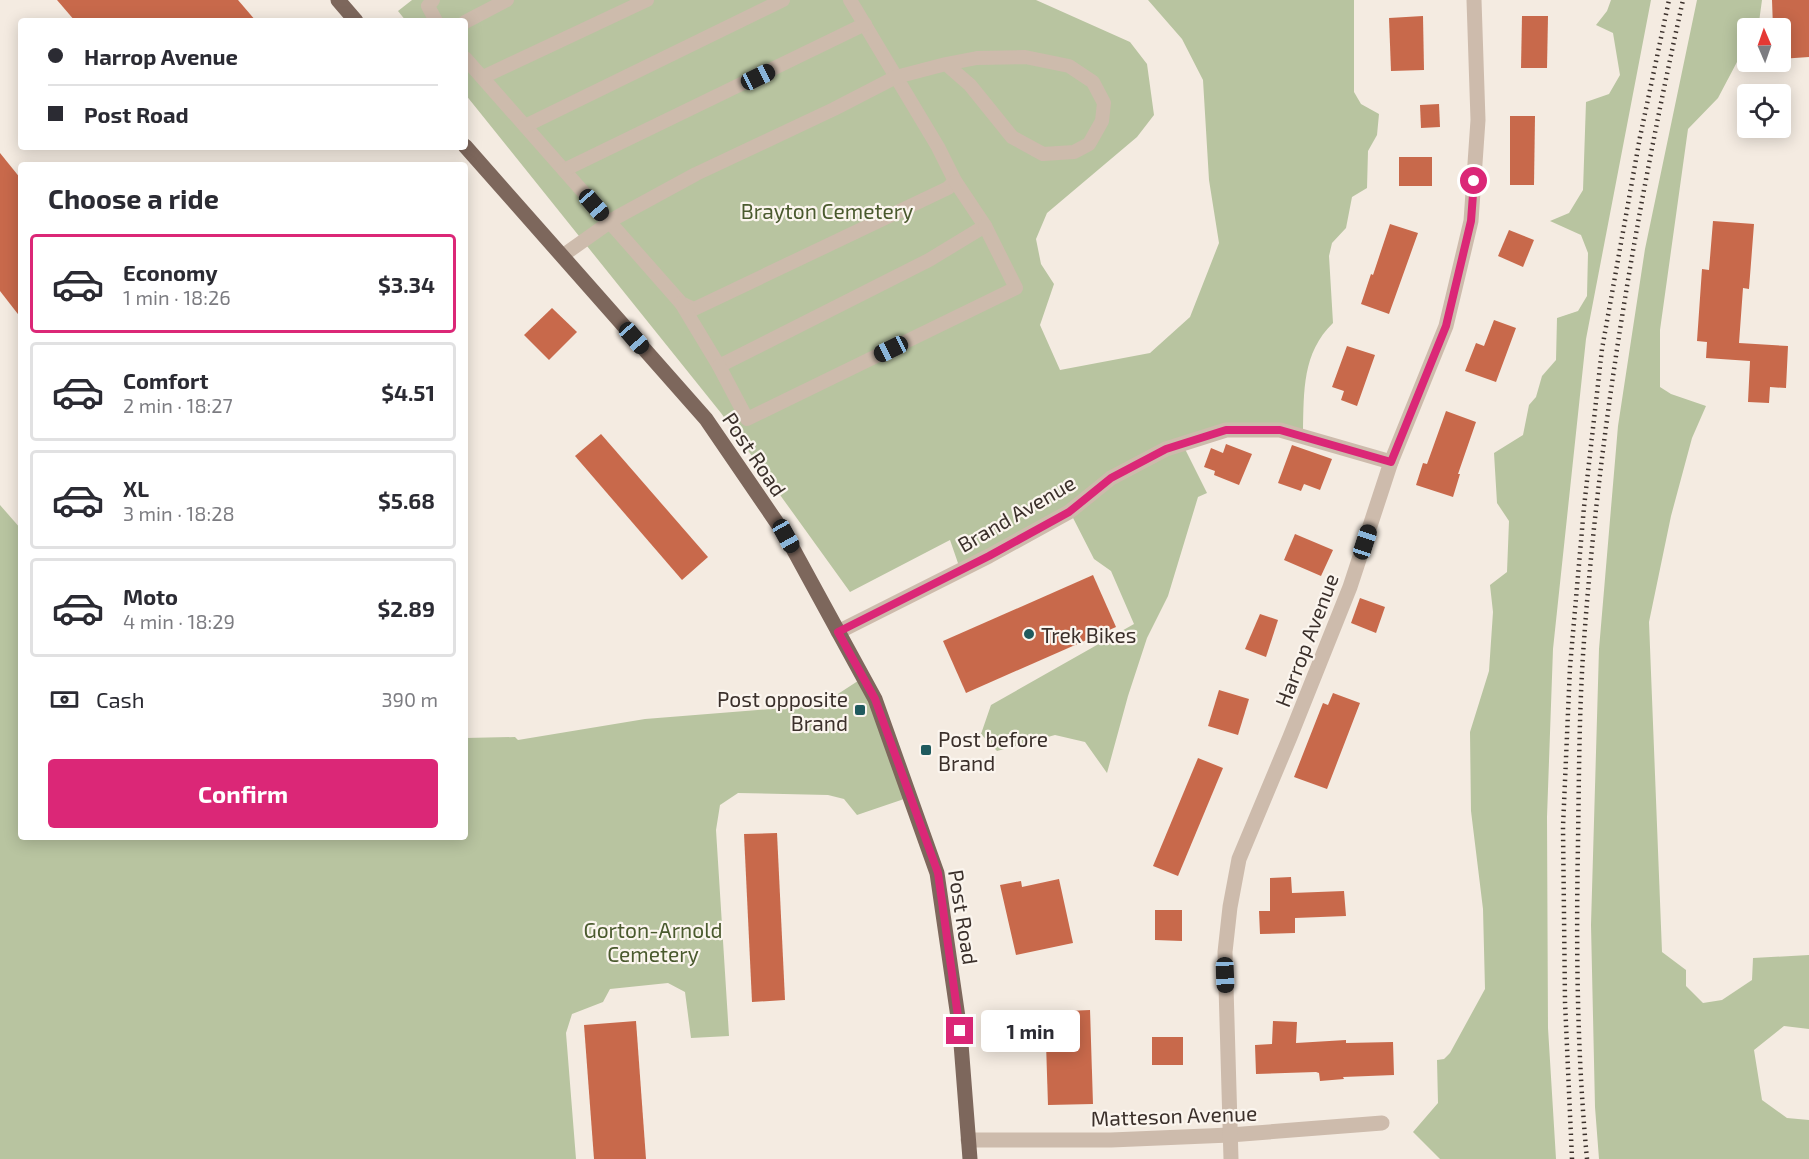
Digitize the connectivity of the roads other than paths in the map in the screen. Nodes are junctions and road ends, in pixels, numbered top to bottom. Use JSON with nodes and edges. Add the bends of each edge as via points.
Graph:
{"nodes":[{"id":1,"x":338,"y":0,"type":"edge"},
{"id":2,"x":433,"y":0,"type":"edge"},
{"id":3,"x":507,"y":0,"type":"edge"},
{"id":4,"x":647,"y":0,"type":"edge"},
{"id":5,"x":783,"y":0,"type":"edge"},
{"id":6,"x":850,"y":0,"type":"edge"},
{"id":7,"x":1474,"y":0,"type":"edge"},
{"id":8,"x":353,"y":18,"type":"edge"},
{"id":9,"x":434,"y":18,"type":"edge"},
{"id":10,"x":468,"y":20,"type":"edge"},
{"id":11,"x":866,"y":24,"type":"junction"},
{"id":12,"x":468,"y":61,"type":"edge"},
{"id":13,"x":946,"y":64,"type":"junction"},
{"id":14,"x":896,"y":76,"type":"junction"},
{"id":15,"x":483,"y":77,"type":"junction"},
{"id":16,"x":525,"y":126,"type":"junction"},
{"id":17,"x":468,"y":149,"type":"edge"},
{"id":18,"x":564,"y":170,"type":"junction"},
{"id":19,"x":955,"y":181,"type":"junction"},
{"id":20,"x":609,"y":222,"type":"junction"},
{"id":21,"x":985,"y":226,"type":"junction"},
{"id":22,"x":562,"y":256,"type":"junction"},
{"id":23,"x":681,"y":303,"type":"junction"},
{"id":24,"x":719,"y":366,"type":"junction"},
{"id":25,"x":1391,"y":462,"type":"junction"},
{"id":26,"x":838,"y":632,"type":"junction"},
{"id":27,"x":1382,"y":1123,"type":"dead end"},
{"id":28,"x":1230,"y":1135,"type":"junction"},
{"id":29,"x":968,"y":1140,"type":"junction"},
{"id":30,"x":970,"y":1159,"type":"edge"},
{"id":31,"x":1231,"y":1159,"type":"edge"}],
"edges":[{"from":1,"to":8,"type":"main road"},
{"from":2,"to":9,"type":"lane","via":[[428,6]]},
{"from":3,"to":10,"type":"lane"},
{"from":4,"to":15,"type":"lane"},
{"from":5,"to":16,"type":"lane"},
{"from":6,"to":11,"type":"lane"},
{"from":7,"to":25,"type":"street","name":"Harrop Avenue","via":[[1478,120],[1471,221],[1446,326]]},
{"from":11,"to":14,"type":"lane"},
{"from":11,"to":18,"type":"lane"},
{"from":12,"to":15,"type":"lane"},
{"from":13,"to":13,"type":"lane","via":[[970,85],[1012,137],[1043,154],[1074,152],[1089,144],[1102,121],[1104,103],[1093,82],[1070,66],[1025,57],[977,58]]},
{"from":13,"to":14,"type":"lane"},
{"from":14,"to":19,"type":"lane"},
{"from":14,"to":20,"type":"lane","via":[[696,174]]},
{"from":15,"to":16,"type":"lane"},
{"from":16,"to":18,"type":"lane"},
{"from":17,"to":22,"type":"main road","name":"Post Road"},
{"from":18,"to":20,"type":"lane"},
{"from":19,"to":21,"type":"lane"},
{"from":19,"to":23,"type":"lane","via":[[948,188],[694,309]]},
{"from":20,"to":22,"type":"lane"},
{"from":20,"to":23,"type":"lane"},
{"from":21,"to":24,"type":"lane","via":[[929,260]]},
{"from":21,"to":24,"type":"lane","via":[[1016,288],[747,419]]},
{"from":22,"to":26,"type":"main road","name":"Post Road","via":[[706,419],[786,536]]},
{"from":23,"to":24,"type":"lane"},
{"from":25,"to":26,"type":"street","name":"Brand Avenue","via":[[1280,430],[1226,430],[1166,449],[1111,478],[1069,512]]},
{"from":25,"to":28,"type":"street","name":"Harrop Avenue","via":[[1350,587],[1239,859],[1225,952]]},
{"from":26,"to":29,"type":"main road","name":"Post Road","via":[[875,699],[938,873],[960,1031]]},
{"from":27,"to":28,"type":"street","name":"Matteson Avenue"},
{"from":28,"to":29,"type":"street","name":"Matteson Avenue"},
{"from":28,"to":31,"type":"street","name":"Harrop Avenue"},
{"from":29,"to":30,"type":"main road","name":"Post Road"}]}
